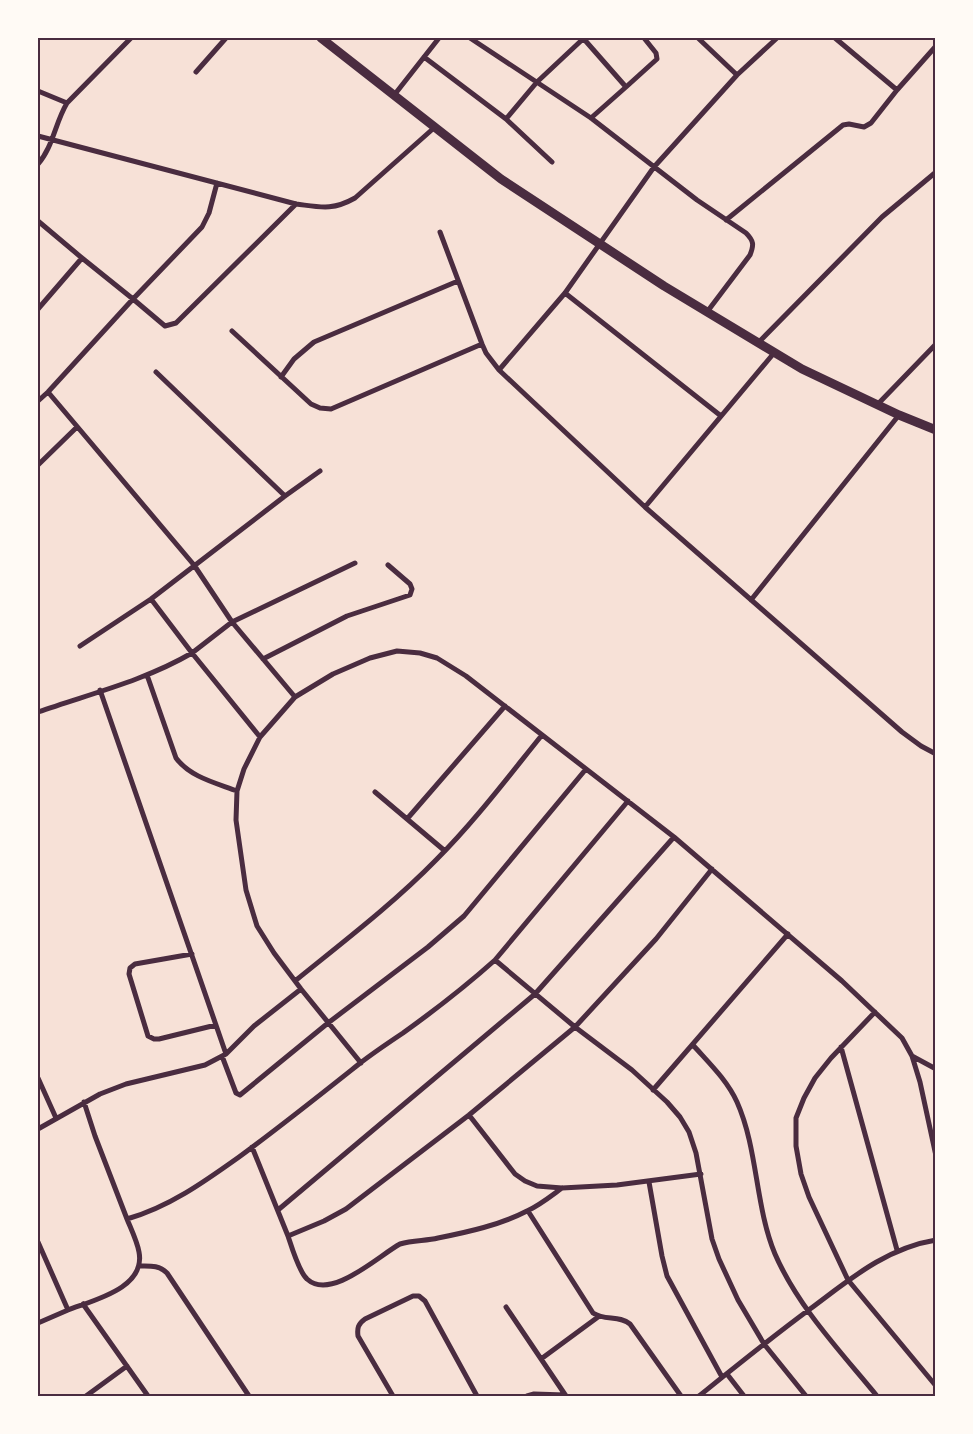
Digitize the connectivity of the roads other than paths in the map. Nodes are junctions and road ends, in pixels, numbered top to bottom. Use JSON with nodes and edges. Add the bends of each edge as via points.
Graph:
{"nodes":[{"id":1,"x":131,"y":38,"type":"edge"},
{"id":2,"x":226,"y":38,"type":"edge"},
{"id":3,"x":321,"y":38,"type":"edge"},
{"id":4,"x":439,"y":38,"type":"edge"},
{"id":5,"x":470,"y":38,"type":"edge"},
{"id":6,"x":584,"y":38,"type":"edge"},
{"id":7,"x":644,"y":38,"type":"edge"},
{"id":8,"x":698,"y":38,"type":"edge"},
{"id":9,"x":778,"y":38,"type":"edge"},
{"id":10,"x":835,"y":38,"type":"edge"},
{"id":11,"x":936,"y":46,"type":"edge"},
{"id":12,"x":424,"y":56,"type":"junction"},
{"id":13,"x":196,"y":72,"type":"dead end"},
{"id":14,"x":736,"y":75,"type":"junction"},
{"id":15,"x":537,"y":82,"type":"junction"},
{"id":16,"x":626,"y":87,"type":"junction"},
{"id":17,"x":897,"y":90,"type":"junction"},
{"id":18,"x":38,"y":91,"type":"edge"},
{"id":19,"x":395,"y":94,"type":"junction"},
{"id":20,"x":67,"y":104,"type":"junction"},
{"id":21,"x":591,"y":118,"type":"junction"},
{"id":22,"x":506,"y":120,"type":"junction"},
{"id":23,"x":435,"y":127,"type":"junction"},
{"id":24,"x":38,"y":136,"type":"edge"},
{"id":25,"x":52,"y":140,"type":"junction"},
{"id":26,"x":552,"y":162,"type":"dead end"},
{"id":27,"x":38,"y":164,"type":"edge"},
{"id":28,"x":654,"y":166,"type":"junction"},
{"id":29,"x":936,"y":172,"type":"edge"},
{"id":30,"x":217,"y":183,"type":"junction"},
{"id":31,"x":296,"y":204,"type":"junction"},
{"id":32,"x":726,"y":220,"type":"junction"},
{"id":33,"x":38,"y":221,"type":"edge"},
{"id":34,"x":440,"y":232,"type":"dead end"},
{"id":35,"x":599,"y":243,"type":"junction"},
{"id":36,"x":82,"y":258,"type":"junction"},
{"id":37,"x":458,"y":281,"type":"junction"},
{"id":38,"x":565,"y":293,"type":"junction"},
{"id":39,"x":133,"y":300,"type":"junction"},
{"id":40,"x":38,"y":309,"type":"edge"},
{"id":41,"x":707,"y":312,"type":"junction"},
{"id":42,"x":232,"y":330,"type":"dead end"},
{"id":43,"x":758,"y":343,"type":"junction"},
{"id":44,"x":482,"y":344,"type":"junction"},
{"id":45,"x":936,"y":344,"type":"edge"},
{"id":46,"x":774,"y":353,"type":"junction"},
{"id":47,"x":499,"y":370,"type":"junction"},
{"id":48,"x":156,"y":372,"type":"dead end"},
{"id":49,"x":281,"y":376,"type":"junction"},
{"id":50,"x":48,"y":392,"type":"junction"},
{"id":51,"x":38,"y":401,"type":"edge"},
{"id":52,"x":877,"y":405,"type":"junction"},
{"id":53,"x":899,"y":415,"type":"junction"},
{"id":54,"x":721,"y":416,"type":"junction"},
{"id":55,"x":77,"y":426,"type":"junction"},
{"id":56,"x":936,"y":430,"type":"edge"},
{"id":57,"x":38,"y":464,"type":"edge"},
{"id":58,"x":320,"y":471,"type":"dead end"},
{"id":59,"x":285,"y":496,"type":"junction"},
{"id":60,"x":645,"y":507,"type":"junction"},
{"id":61,"x":355,"y":563,"type":"dead end"},
{"id":62,"x":388,"y":564,"type":"dead end"},
{"id":63,"x":194,"y":565,"type":"junction"},
{"id":64,"x":151,"y":599,"type":"junction"},
{"id":65,"x":751,"y":600,"type":"junction"},
{"id":66,"x":232,"y":622,"type":"junction"},
{"id":67,"x":80,"y":646,"type":"dead end"},
{"id":68,"x":192,"y":653,"type":"junction"},
{"id":69,"x":263,"y":659,"type":"junction"},
{"id":70,"x":148,"y":674,"type":"junction"},
{"id":71,"x":100,"y":690,"type":"junction"},
{"id":72,"x":295,"y":697,"type":"junction"},
{"id":73,"x":505,"y":706,"type":"junction"},
{"id":74,"x":38,"y":712,"type":"edge"},
{"id":75,"x":542,"y":735,"type":"junction"},
{"id":76,"x":260,"y":737,"type":"junction"},
{"id":77,"x":936,"y":754,"type":"edge"},
{"id":78,"x":586,"y":769,"type":"junction"},
{"id":79,"x":237,"y":791,"type":"junction"},
{"id":80,"x":375,"y":792,"type":"dead end"},
{"id":81,"x":628,"y":801,"type":"junction"},
{"id":82,"x":407,"y":819,"type":"junction"},
{"id":83,"x":674,"y":836,"type":"junction"},
{"id":84,"x":445,"y":851,"type":"junction"},
{"id":85,"x":712,"y":869,"type":"junction"},
{"id":86,"x":788,"y":934,"type":"junction"},
{"id":87,"x":192,"y":954,"type":"junction"},
{"id":88,"x":495,"y":960,"type":"junction"},
{"id":89,"x":295,"y":981,"type":"junction"},
{"id":90,"x":301,"y":989,"type":"junction"},
{"id":91,"x":535,"y":994,"type":"junction"},
{"id":92,"x":875,"y":1012,"type":"junction"},
{"id":93,"x":328,"y":1023,"type":"junction"},
{"id":94,"x":216,"y":1025,"type":"junction"},
{"id":95,"x":575,"y":1027,"type":"junction"},
{"id":96,"x":693,"y":1045,"type":"junction"},
{"id":97,"x":841,"y":1047,"type":"junction"},
{"id":98,"x":224,"y":1055,"type":"junction"},
{"id":99,"x":912,"y":1056,"type":"junction"},
{"id":100,"x":361,"y":1063,"type":"junction"},
{"id":101,"x":936,"y":1069,"type":"edge"},
{"id":102,"x":38,"y":1078,"type":"edge"},
{"id":103,"x":653,"y":1090,"type":"junction"},
{"id":104,"x":84,"y":1102,"type":"junction"},
{"id":105,"x":469,"y":1115,"type":"junction"},
{"id":106,"x":56,"y":1118,"type":"junction"},
{"id":107,"x":38,"y":1129,"type":"edge"},
{"id":108,"x":252,"y":1147,"type":"junction"},
{"id":109,"x":936,"y":1156,"type":"edge"},
{"id":110,"x":701,"y":1174,"type":"junction"},
{"id":111,"x":649,"y":1182,"type":"junction"},
{"id":112,"x":562,"y":1188,"type":"junction"},
{"id":113,"x":278,"y":1210,"type":"junction"},
{"id":114,"x":528,"y":1211,"type":"junction"},
{"id":115,"x":127,"y":1219,"type":"junction"},
{"id":116,"x":288,"y":1236,"type":"junction"},
{"id":117,"x":936,"y":1240,"type":"edge"},
{"id":118,"x":38,"y":1242,"type":"edge"},
{"id":119,"x":897,"y":1250,"type":"junction"},
{"id":120,"x":140,"y":1266,"type":"junction"},
{"id":121,"x":848,"y":1280,"type":"junction"},
{"id":122,"x":83,"y":1304,"type":"junction"},
{"id":123,"x":506,"y":1307,"type":"dead end"},
{"id":124,"x":68,"y":1310,"type":"junction"},
{"id":125,"x":808,"y":1311,"type":"junction"},
{"id":126,"x":598,"y":1317,"type":"junction"},
{"id":127,"x":38,"y":1323,"type":"edge"},
{"id":128,"x":764,"y":1344,"type":"junction"},
{"id":129,"x":541,"y":1359,"type":"junction"},
{"id":130,"x":127,"y":1366,"type":"junction"},
{"id":131,"x":724,"y":1376,"type":"junction"},
{"id":132,"x":936,"y":1386,"type":"edge"},
{"id":133,"x":86,"y":1396,"type":"edge"},
{"id":134,"x":148,"y":1396,"type":"edge"},
{"id":135,"x":249,"y":1396,"type":"edge"},
{"id":136,"x":393,"y":1396,"type":"edge"},
{"id":137,"x":477,"y":1396,"type":"edge"},
{"id":138,"x":527,"y":1396,"type":"edge"},
{"id":139,"x":565,"y":1396,"type":"edge"},
{"id":140,"x":681,"y":1396,"type":"edge"},
{"id":141,"x":699,"y":1396,"type":"edge"},
{"id":142,"x":744,"y":1396,"type":"edge"},
{"id":143,"x":806,"y":1396,"type":"edge"},
{"id":144,"x":877,"y":1396,"type":"edge"}],
"edges":[{"from":1,"to":20,"type":"street"},
{"from":2,"to":13,"type":"street"},
{"from":3,"to":19,"type":"street"},
{"from":4,"to":12,"type":"street"},
{"from":5,"to":15,"type":"street"},
{"from":6,"to":15,"type":"street"},
{"from":6,"to":16,"type":"street"},
{"from":7,"to":16,"type":"street","via":[[657,59]]},
{"from":8,"to":14,"type":"street"},
{"from":9,"to":14,"type":"street"},
{"from":10,"to":17,"type":"street"},
{"from":11,"to":17,"type":"street"},
{"from":12,"to":19,"type":"street"},
{"from":12,"to":22,"type":"street"},
{"from":14,"to":28,"type":"street"},
{"from":15,"to":21,"type":"street"},
{"from":15,"to":22,"type":"street"},
{"from":16,"to":21,"type":"street"},
{"from":17,"to":32,"type":"street","via":[[871,123],[864,127],[843,125]]},
{"from":18,"to":20,"type":"street"},
{"from":19,"to":23,"type":"street"},
{"from":20,"to":25,"type":"street"},
{"from":21,"to":28,"type":"street"},
{"from":22,"to":26,"type":"street"},
{"from":23,"to":31,"type":"street","via":[[341,206],[322,208]]},
{"from":23,"to":35,"type":"street","via":[[501,178]]},
{"from":24,"to":25,"type":"street"},
{"from":25,"to":27,"type":"street"},
{"from":25,"to":30,"type":"street"},
{"from":28,"to":32,"type":"street"},
{"from":28,"to":35,"type":"street"},
{"from":29,"to":43,"type":"street","via":[[882,217]]},
{"from":30,"to":31,"type":"street"},
{"from":30,"to":39,"type":"street","via":[[202,227]]},
{"from":31,"to":39,"type":"street","via":[[176,323],[165,326]]},
{"from":32,"to":41,"type":"street","via":[[746,233],[754,245]]},
{"from":33,"to":36,"type":"street"},
{"from":34,"to":37,"type":"street"},
{"from":35,"to":38,"type":"street"},
{"from":35,"to":41,"type":"street"},
{"from":36,"to":39,"type":"street"},
{"from":36,"to":40,"type":"street"},
{"from":37,"to":44,"type":"street"},
{"from":37,"to":49,"type":"street","via":[[314,342],[294,359]]},
{"from":38,"to":47,"type":"street"},
{"from":38,"to":54,"type":"street"},
{"from":39,"to":50,"type":"street"},
{"from":41,"to":43,"type":"street"},
{"from":42,"to":49,"type":"street"},
{"from":43,"to":46,"type":"street"},
{"from":44,"to":47,"type":"street"},
{"from":44,"to":49,"type":"street","via":[[331,409],[311,404]]},
{"from":45,"to":52,"type":"street"},
{"from":46,"to":52,"type":"street"},
{"from":46,"to":54,"type":"street"},
{"from":47,"to":60,"type":"street"},
{"from":48,"to":59,"type":"street"},
{"from":50,"to":51,"type":"street"},
{"from":50,"to":55,"type":"street"},
{"from":52,"to":53,"type":"street"},
{"from":53,"to":56,"type":"street"},
{"from":53,"to":65,"type":"street"},
{"from":54,"to":60,"type":"street"},
{"from":55,"to":57,"type":"street"},
{"from":55,"to":63,"type":"street"},
{"from":58,"to":59,"type":"street"},
{"from":59,"to":63,"type":"street"},
{"from":60,"to":65,"type":"street"},
{"from":61,"to":66,"type":"street"},
{"from":62,"to":69,"type":"street","via":[[410,584],[410,595],[347,616]]},
{"from":63,"to":64,"type":"street"},
{"from":63,"to":66,"type":"street"},
{"from":64,"to":67,"type":"street"},
{"from":64,"to":68,"type":"street"},
{"from":65,"to":77,"type":"street","via":[[902,732]]},
{"from":66,"to":68,"type":"street"},
{"from":66,"to":69,"type":"street"},
{"from":68,"to":70,"type":"street"},
{"from":68,"to":76,"type":"street"},
{"from":69,"to":72,"type":"street"},
{"from":70,"to":71,"type":"street"},
{"from":70,"to":79,"type":"street","via":[[181,765],[191,773]]},
{"from":71,"to":74,"type":"street"},
{"from":71,"to":87,"type":"street"},
{"from":72,"to":73,"type":"street","via":[[333,674],[370,658],[398,651],[437,658]]},
{"from":72,"to":76,"type":"street"},
{"from":73,"to":75,"type":"street"},
{"from":73,"to":82,"type":"street"},
{"from":75,"to":78,"type":"street"},
{"from":75,"to":84,"type":"street"},
{"from":76,"to":79,"type":"street"},
{"from":78,"to":81,"type":"street"},
{"from":78,"to":93,"type":"street","via":[[464,916]]},
{"from":79,"to":89,"type":"street","via":[[236,820],[246,890],[257,926]]},
{"from":80,"to":82,"type":"street"},
{"from":81,"to":83,"type":"street"},
{"from":81,"to":88,"type":"street"},
{"from":82,"to":84,"type":"street"},
{"from":83,"to":85,"type":"street"},
{"from":83,"to":91,"type":"street"},
{"from":84,"to":89,"type":"street","via":[[411,885]]},
{"from":85,"to":86,"type":"street"},
{"from":85,"to":95,"type":"street","via":[[656,938]]},
{"from":86,"to":92,"type":"street"},
{"from":86,"to":96,"type":"street"},
{"from":87,"to":94,"type":"street"},
{"from":87,"to":94,"type":"street","via":[[134,964],[130,968],[129,974],[148,1036],[159,1039]]},
{"from":88,"to":91,"type":"street"},
{"from":88,"to":100,"type":"street","via":[[471,982]]},
{"from":89,"to":90,"type":"street"},
{"from":90,"to":93,"type":"street"},
{"from":90,"to":98,"type":"street"},
{"from":91,"to":95,"type":"street"},
{"from":91,"to":113,"type":"street"},
{"from":92,"to":97,"type":"street"},
{"from":92,"to":99,"type":"street","via":[[902,1038]]},
{"from":93,"to":98,"type":"street","via":[[240,1095],[236,1093]]},
{"from":93,"to":100,"type":"street"},
{"from":94,"to":98,"type":"street"},
{"from":95,"to":103,"type":"street"},
{"from":95,"to":105,"type":"street"},
{"from":96,"to":103,"type":"street"},
{"from":96,"to":125,"type":"street","via":[[722,1078],[736,1101],[746,1128],[771,1242]]},
{"from":97,"to":119,"type":"street"},
{"from":97,"to":121,"type":"street","via":[[815,1078],[804,1098],[796,1118],[796,1146],[809,1196]]},
{"from":98,"to":104,"type":"street","via":[[205,1065],[126,1084]]},
{"from":99,"to":101,"type":"street"},
{"from":99,"to":109,"type":"street"},
{"from":100,"to":108,"type":"street"},
{"from":102,"to":106,"type":"street"},
{"from":103,"to":110,"type":"street","via":[[680,1117],[689,1132]]},
{"from":104,"to":106,"type":"street"},
{"from":104,"to":115,"type":"street"},
{"from":105,"to":112,"type":"street","via":[[514,1174],[537,1186]]},
{"from":105,"to":116,"type":"street","via":[[346,1209]]},
{"from":106,"to":107,"type":"street"},
{"from":108,"to":113,"type":"street"},
{"from":108,"to":115,"type":"street","via":[[192,1190],[147,1213]]},
{"from":110,"to":111,"type":"street"},
{"from":110,"to":128,"type":"street","via":[[719,1259]]},
{"from":111,"to":112,"type":"street"},
{"from":111,"to":131,"type":"street","via":[[667,1276]]},
{"from":112,"to":114,"type":"street"},
{"from":113,"to":116,"type":"street"},
{"from":114,"to":116,"type":"street","via":[[461,1233],[400,1244],[344,1280],[323,1286],[306,1278]]},
{"from":114,"to":126,"type":"street"},
{"from":115,"to":120,"type":"street","via":[[139,1251]]},
{"from":117,"to":119,"type":"street"},
{"from":118,"to":124,"type":"street"},
{"from":119,"to":121,"type":"street"},
{"from":120,"to":122,"type":"street","via":[[133,1278],[119,1289]]},
{"from":120,"to":135,"type":"street","via":[[157,1267],[166,1273]]},
{"from":121,"to":125,"type":"street"},
{"from":121,"to":132,"type":"street"},
{"from":122,"to":124,"type":"street"},
{"from":122,"to":130,"type":"street"},
{"from":123,"to":129,"type":"street"},
{"from":124,"to":127,"type":"street"},
{"from":125,"to":128,"type":"street"},
{"from":125,"to":144,"type":"street"},
{"from":126,"to":129,"type":"street"},
{"from":126,"to":140,"type":"street","via":[[620,1318],[630,1324]]},
{"from":128,"to":131,"type":"street"},
{"from":128,"to":143,"type":"street"},
{"from":129,"to":139,"type":"street"},
{"from":130,"to":133,"type":"street"},
{"from":130,"to":134,"type":"street"},
{"from":131,"to":141,"type":"street"},
{"from":131,"to":142,"type":"street"},
{"from":136,"to":137,"type":"street","via":[[358,1336],[357,1328],[365,1319],[413,1296],[424,1301]]},
{"from":138,"to":139,"type":"street"}]}
